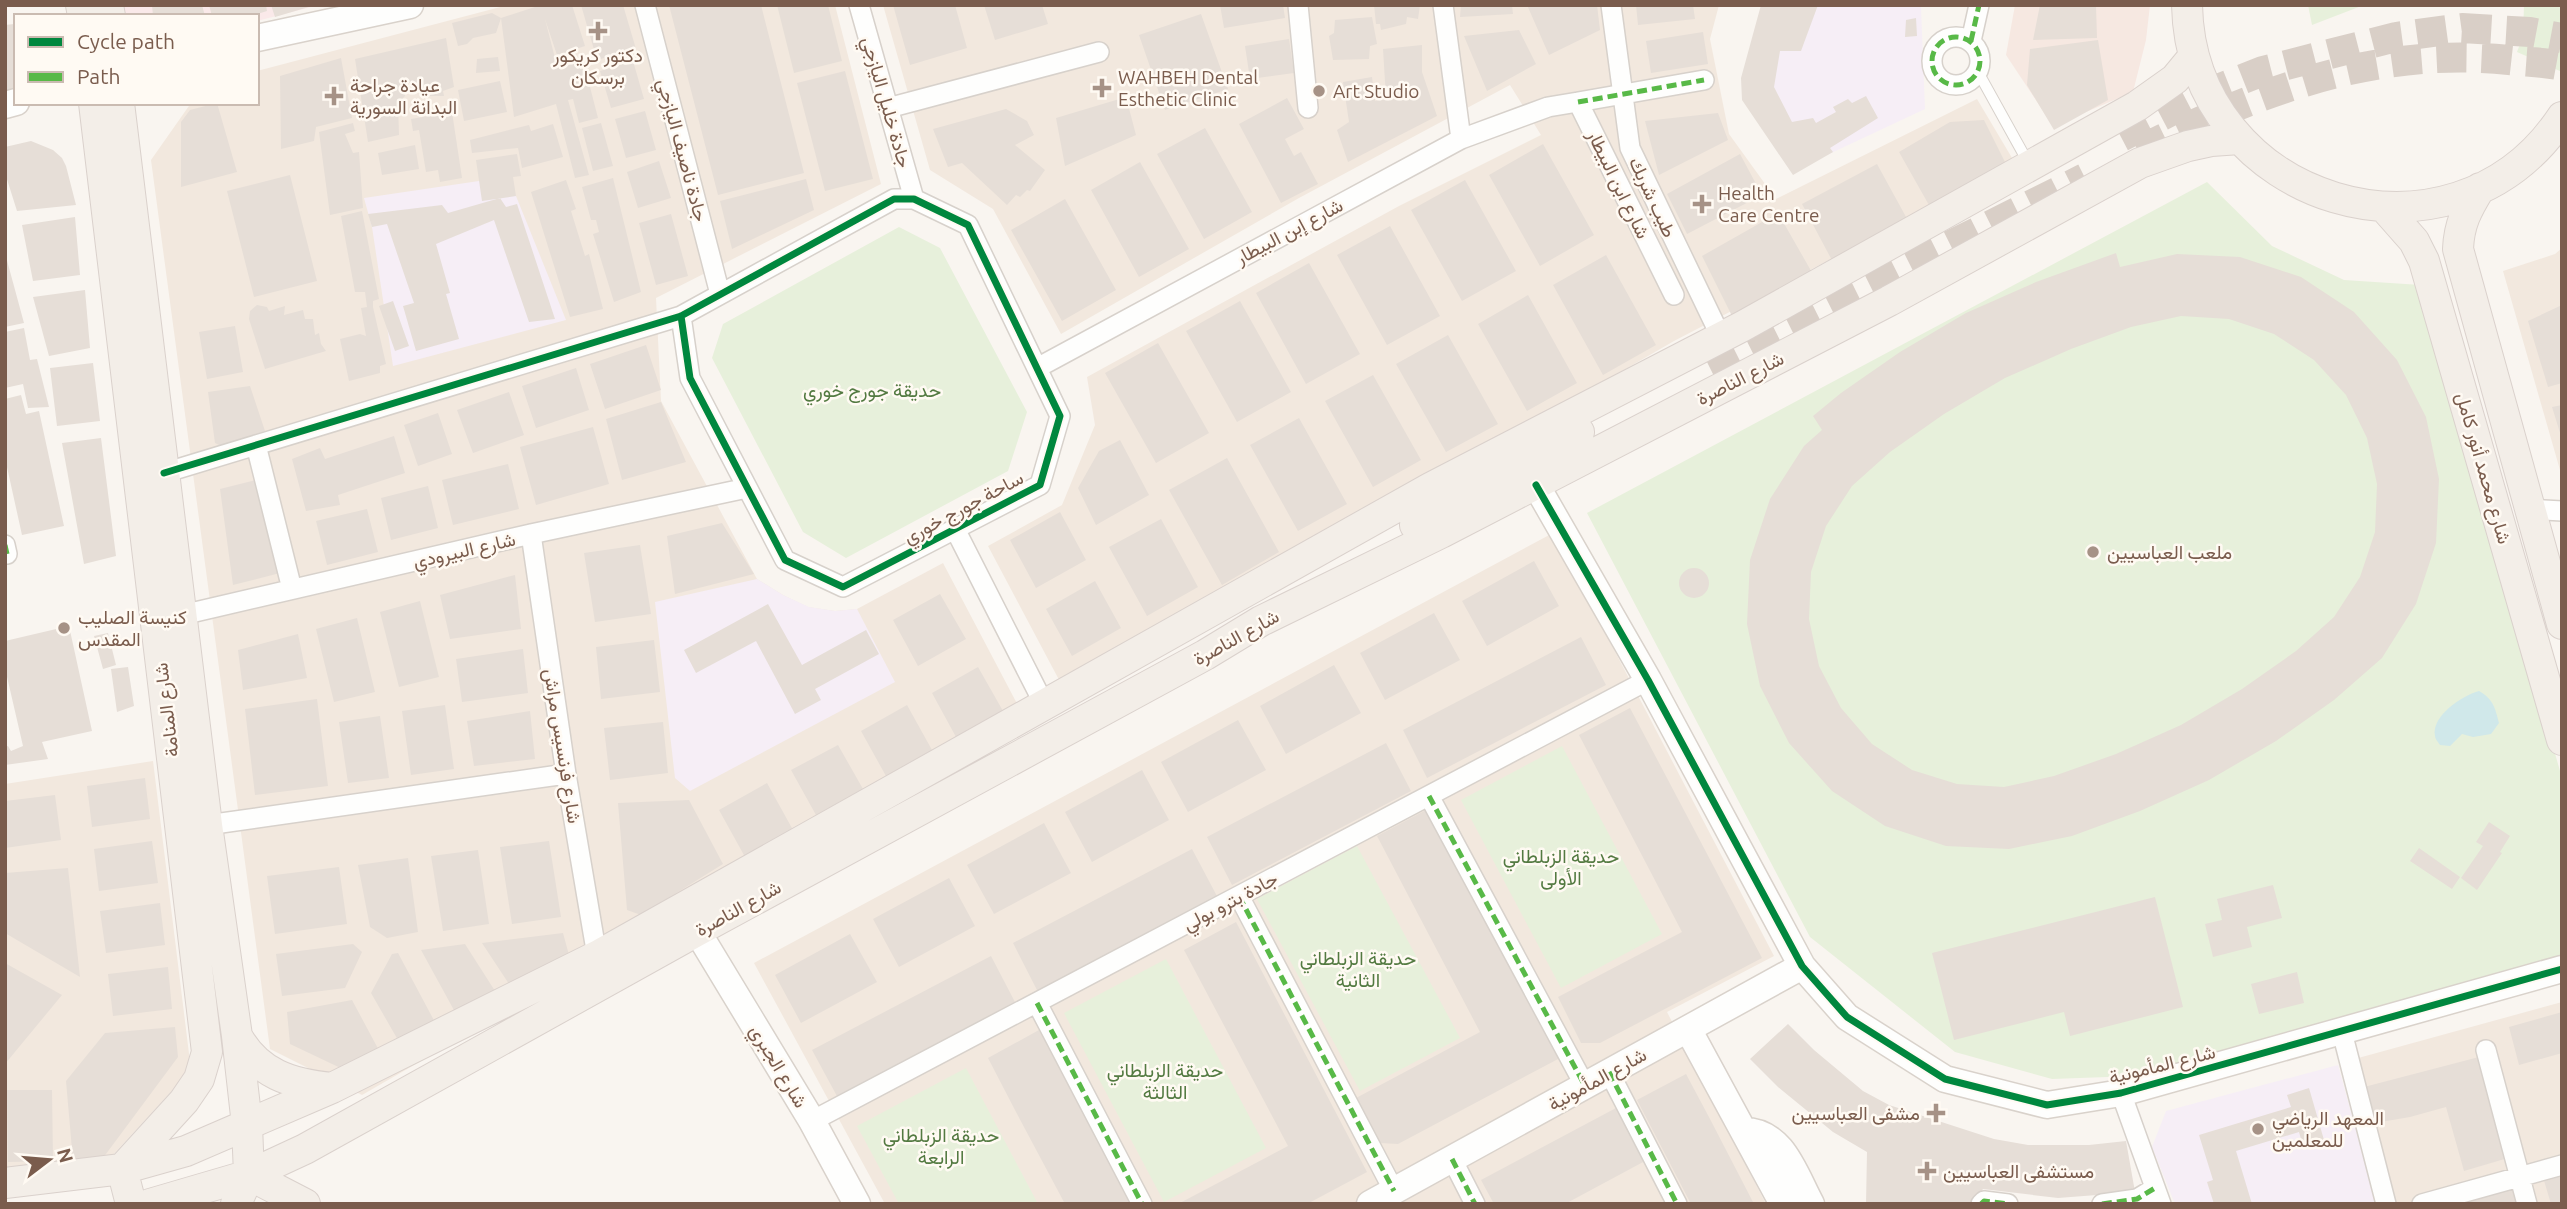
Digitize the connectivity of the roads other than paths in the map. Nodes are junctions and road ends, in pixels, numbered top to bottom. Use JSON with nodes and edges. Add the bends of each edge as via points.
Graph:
{"nodes":[{"id":1,"x":410,"y":5,"type":"edge"},
{"id":2,"x":645,"y":5,"type":"edge"},
{"id":3,"x":859,"y":5,"type":"edge"},
{"id":4,"x":1298,"y":5,"type":"edge"},
{"id":5,"x":1443,"y":5,"type":"edge"},
{"id":6,"x":1611,"y":5,"type":"edge"},
{"id":7,"x":1979,"y":5,"type":"edge"},
{"id":8,"x":2187,"y":5,"type":"edge"},
{"id":9,"x":259,"y":38,"type":"edge"},
{"id":10,"x":1971,"y":41,"type":"junction"},
{"id":11,"x":1099,"y":52,"type":"dead end"},
{"id":12,"x":2194,"y":56,"type":"junction"},
{"id":13,"x":1978,"y":72,"type":"junction"},
{"id":14,"x":1704,"y":80,"type":"dead end"},
{"id":15,"x":1623,"y":94,"type":"junction"},
{"id":16,"x":1578,"y":102,"type":"junction"},
{"id":17,"x":94,"y":105,"type":"edge"},
{"id":18,"x":119,"y":105,"type":"edge"},
{"id":19,"x":138,"y":105,"type":"edge"},
{"id":20,"x":888,"y":108,"type":"junction"},
{"id":21,"x":1308,"y":108,"type":"dead end"},
{"id":22,"x":2558,"y":127,"type":"edge"},
{"id":23,"x":2121,"y":137,"type":"tunnel mouth"},
{"id":24,"x":1461,"y":139,"type":"junction"},
{"id":25,"x":2240,"y":139,"type":"junction"},
{"id":26,"x":124,"y":152,"type":"junction"},
{"id":27,"x":2029,"y":165,"type":"junction"},
{"id":28,"x":2480,"y":188,"type":"junction"},
{"id":29,"x":914,"y":199,"type":"junction"},
{"id":30,"x":2384,"y":207,"type":"junction"},
{"id":31,"x":720,"y":294,"type":"junction"},
{"id":32,"x":1674,"y":295,"type":"dead end"},
{"id":33,"x":681,"y":316,"type":"junction"},
{"id":34,"x":1732,"y":332,"type":"junction"},
{"id":35,"x":1709,"y":366,"type":"tunnel mouth"},
{"id":36,"x":1037,"y":368,"type":"junction"},
{"id":37,"x":256,"y":445,"type":"junction"},
{"id":38,"x":164,"y":473,"type":"junction"},
{"id":39,"x":1536,"y":485,"type":"dead end"},
{"id":40,"x":747,"y":488,"type":"junction"},
{"id":41,"x":2529,"y":509,"type":"junction"},
{"id":42,"x":2562,"y":511,"type":"edge"},
{"id":43,"x":955,"y":529,"type":"junction"},
{"id":44,"x":531,"y":534,"type":"junction"},
{"id":45,"x":292,"y":589,"type":"junction"},
{"id":46,"x":182,"y":615,"type":"junction"},
{"id":47,"x":1261,"y":621,"type":"junction"},
{"id":48,"x":2562,"y":624,"type":"edge"},
{"id":49,"x":1648,"y":680,"type":"junction"},
{"id":50,"x":1045,"y":706,"type":"junction"},
{"id":51,"x":2562,"y":740,"type":"edge"},
{"id":52,"x":566,"y":774,"type":"junction"},
{"id":53,"x":1429,"y":796,"type":"junction"},
{"id":54,"x":206,"y":825,"type":"junction"},
{"id":55,"x":1239,"y":896,"type":"junction"},
{"id":56,"x":697,"y":931,"type":"junction"},
{"id":57,"x":597,"y":956,"type":"junction"},
{"id":58,"x":1802,"y":966,"type":"junction"},
{"id":59,"x":2562,"y":969,"type":"edge"},
{"id":60,"x":1037,"y":1003,"type":"junction"},
{"id":61,"x":1688,"y":1029,"type":"junction"},
{"id":62,"x":2342,"y":1032,"type":"junction"},
{"id":63,"x":238,"y":1046,"type":"junction"},
{"id":64,"x":2486,"y":1049,"type":"dead end"},
{"id":65,"x":207,"y":1052,"type":"junction"},
{"id":66,"x":1609,"y":1072,"type":"junction"},
{"id":67,"x":1585,"y":1086,"type":"junction"},
{"id":68,"x":332,"y":1088,"type":"junction"},
{"id":69,"x":2121,"y":1093,"type":"junction"},
{"id":70,"x":813,"y":1121,"type":"junction"},
{"id":71,"x":247,"y":1125,"type":"junction"},
{"id":72,"x":1744,"y":1131,"type":"junction"},
{"id":73,"x":1452,"y":1158,"type":"junction"},
{"id":74,"x":2562,"y":1165,"type":"edge"},
{"id":75,"x":122,"y":1169,"type":"junction"},
{"id":76,"x":249,"y":1175,"type":"junction"},
{"id":77,"x":2520,"y":1176,"type":"junction"},
{"id":78,"x":5,"y":1183,"type":"edge"},
{"id":79,"x":1394,"y":1191,"type":"junction"},
{"id":80,"x":2158,"y":1196,"type":"edge"},
{"id":81,"x":131,"y":1204,"type":"edge"},
{"id":82,"x":150,"y":1204,"type":"edge"},
{"id":83,"x":236,"y":1204,"type":"edge"},
{"id":84,"x":305,"y":1204,"type":"edge"},
{"id":85,"x":857,"y":1204,"type":"edge"},
{"id":86,"x":1142,"y":1204,"type":"edge"},
{"id":87,"x":1370,"y":1204,"type":"edge"},
{"id":88,"x":1475,"y":1204,"type":"edge"},
{"id":89,"x":1677,"y":1204,"type":"edge"},
{"id":90,"x":1783,"y":1204,"type":"edge"},
{"id":91,"x":1811,"y":1204,"type":"edge"},
{"id":92,"x":1982,"y":1204,"type":"edge"},
{"id":93,"x":2008,"y":1204,"type":"edge"},
{"id":94,"x":2102,"y":1204,"type":"edge"},
{"id":95,"x":2386,"y":1204,"type":"edge"},
{"id":96,"x":2422,"y":1204,"type":"edge"},
{"id":97,"x":2527,"y":1204,"type":"edge"}],
"edges":[{"from":1,"to":9,"type":"street"},
{"from":2,"to":31,"type":"street","name":"جادة ناصيف اليازجي"},
{"from":3,"to":20,"type":"street","name":"جادة خليل اليازجي"},
{"from":4,"to":21,"type":"street"},
{"from":5,"to":24,"type":"street"},
{"from":6,"to":15,"type":"street","name":"طيب شربك"},
{"from":7,"to":10,"type":"street"},
{"from":8,"to":12,"type":"main road"},
{"from":10,"to":13,"type":"street","via":[[1981,64]]},
{"from":10,"to":13,"type":"street","via":[[1964,37],[1944,40],[1933,53],[1933,66],[1949,85],[1966,84]]},
{"from":11,"to":20,"type":"street"},
{"from":12,"to":25,"type":"main road","via":[[2220,114]]},
{"from":12,"to":27,"type":"main road","name":"شارع الناصرة","via":[[2175,79],[2137,106]]},
{"from":13,"to":27,"type":"lane"},
{"from":14,"to":15,"type":"street"},
{"from":15,"to":16,"type":"street"},
{"from":15,"to":34,"type":"street","name":"طيب شربك","via":[[1630,148]]},
{"from":16,"to":24,"type":"street","name":"شارع إبن البيطار","via":[[1548,107]]},
{"from":16,"to":32,"type":"street","name":"شارع ابن البيطار"},
{"from":17,"to":65,"type":"main road","name":"شارع المنامة"},
{"from":18,"to":26,"type":"main road","name":"شارع المنامة"},
{"from":19,"to":26,"type":"main road"},
{"from":20,"to":29,"type":"street","name":"جادة خليل اليازجي"},
{"from":22,"to":28,"type":"main road","via":[[2518,165]]},
{"from":23,"to":34,"type":"main road","via":[[1874,265]]},
{"from":24,"to":36,"type":"street","name":"شارع إبن البيطار"},
{"from":25,"to":30,"type":"main road","via":[[2270,167],[2305,188],[2344,201]]},
{"from":25,"to":47,"type":"main road","name":"شارع الناصرة","via":[[2189,146],[2140,163],[1878,307]]},
{"from":26,"to":38,"type":"main road","name":"شارع المنامة"},
{"from":27,"to":34,"type":"main road","name":"شارع الناصرة"},
{"from":28,"to":30,"type":"main road","via":[[2449,200]]},
{"from":28,"to":41,"type":"main road","name":"شارع محمد أنور كامل","via":[[2464,213],[2458,249]]},
{"from":29,"to":31,"type":"street","via":[[894,199]]},
{"from":29,"to":36,"type":"street","name":"ساحة جورج خوري","via":[[968,225]]},
{"from":30,"to":51,"type":"main road","name":"شارع محمد أنور كامل","via":[[2424,261]]},
{"from":31,"to":33,"type":"street"},
{"from":33,"to":37,"type":"street"},
{"from":33,"to":40,"type":"street","name":"ساحة جورج خوري","via":[[690,378]]},
{"from":34,"to":50,"type":"main road","name":"شارع الناصرة","via":[[1430,488]]},
{"from":35,"to":47,"type":"main road","via":[[1593,424],[1362,555]]},
{"from":36,"to":43,"type":"street","name":"ساحة جورج خوري","via":[[1060,416],[1040,485]]},
{"from":37,"to":38,"type":"street"},
{"from":37,"to":45,"type":"street"},
{"from":38,"to":46,"type":"main road","name":"شارع المنامة"},
{"from":39,"to":49,"type":"street"},
{"from":40,"to":43,"type":"street","name":"ساحة جورج خوري","via":[[785,560],[843,587]]},
{"from":40,"to":44,"type":"street","name":"شارع البيرودي"},
{"from":41,"to":42,"type":"street"},
{"from":41,"to":48,"type":"main road","name":"شارع محمد أنور كامل"},
{"from":43,"to":50,"type":"street"},
{"from":44,"to":45,"type":"street","name":"شارع البيرودي"},
{"from":44,"to":52,"type":"street","name":"شارع فرنسيس مراش"},
{"from":45,"to":46,"type":"street","name":"شارع البيرودي"},
{"from":46,"to":54,"type":"main road","name":"شارع المنامة"},
{"from":47,"to":56,"type":"main road","name":"شارع الناصرة"},
{"from":49,"to":53,"type":"street","name":"جادة بترو بولي"},
{"from":49,"to":58,"type":"street"},
{"from":50,"to":57,"type":"main road","name":"شارع الناصرة"},
{"from":52,"to":54,"type":"street"},
{"from":52,"to":57,"type":"street","name":"شارع فرنسيس مراش"},
{"from":53,"to":55,"type":"street","name":"جادة بترو بولي"},
{"from":53,"to":67,"type":"street"},
{"from":54,"to":63,"type":"main road","name":"شارع المنامة"},
{"from":55,"to":60,"type":"street","name":"جادة بترو بولي"},
{"from":55,"to":79,"type":"street"},
{"from":56,"to":70,"type":"street","name":"شارع الجبري"},
{"from":56,"to":76,"type":"main road","name":"شارع الناصرة","via":[[305,1149]]},
{"from":57,"to":68,"type":"main road","name":"شارع الناصرة"},
{"from":58,"to":61,"type":"street","name":"شارع المأمونية"},
{"from":58,"to":69,"type":"street","name":"شارع المأمونية","via":[[1847,1017],[1945,1079],[2047,1105]]},
{"from":59,"to":62,"type":"street","name":"شارع المأمونية"},
{"from":60,"to":70,"type":"street","name":"جادة بترو بولي"},
{"from":60,"to":86,"type":"street"},
{"from":61,"to":66,"type":"street","name":"شارع المأمونية"},
{"from":61,"to":72,"type":"street"},
{"from":62,"to":69,"type":"street","name":"شارع المأمونية"},
{"from":62,"to":95,"type":"street"},
{"from":63,"to":65,"type":"main road","via":[[227,1074],[215,1074]]},
{"from":63,"to":68,"type":"main road","via":[[273,1073]]},
{"from":63,"to":71,"type":"main road","name":"شارع المنامة"},
{"from":64,"to":77,"type":"street"},
{"from":65,"to":75,"type":"main road","name":"شارع المنامة","via":[[199,1079],[184,1101]]},
{"from":66,"to":67,"type":"street","name":"شارع المأمونية"},
{"from":66,"to":89,"type":"street"},
{"from":67,"to":73,"type":"street","name":"شارع المأمونية"},
{"from":68,"to":71,"type":"main road","name":"شارع الناصرة"},
{"from":69,"to":80,"type":"street"},
{"from":70,"to":85,"type":"street","name":"شارع الجبري"},
{"from":71,"to":75,"type":"main road","name":"شارع الناصرة","via":[[186,1151]]},
{"from":71,"to":76,"type":"main road","name":"شارع المنامة"},
{"from":72,"to":90,"type":"street"},
{"from":72,"to":91,"type":"street","via":[[1774,1140]]},
{"from":73,"to":79,"type":"street","name":"شارع المأمونية"},
{"from":73,"to":88,"type":"street"},
{"from":74,"to":77,"type":"street"},
{"from":75,"to":78,"type":"main road","name":"شارع الناصرة"},
{"from":75,"to":81,"type":"main road"},
{"from":76,"to":82,"type":"main road","name":"شارع الناصرة"},
{"from":76,"to":83,"type":"main road"},
{"from":76,"to":84,"type":"main road"},
{"from":77,"to":96,"type":"street"},
{"from":77,"to":97,"type":"street"},
{"from":79,"to":87,"type":"street","name":"شارع المأمونية"},
{"from":80,"to":94,"type":"street"},
{"from":92,"to":93,"type":"street"}]}
